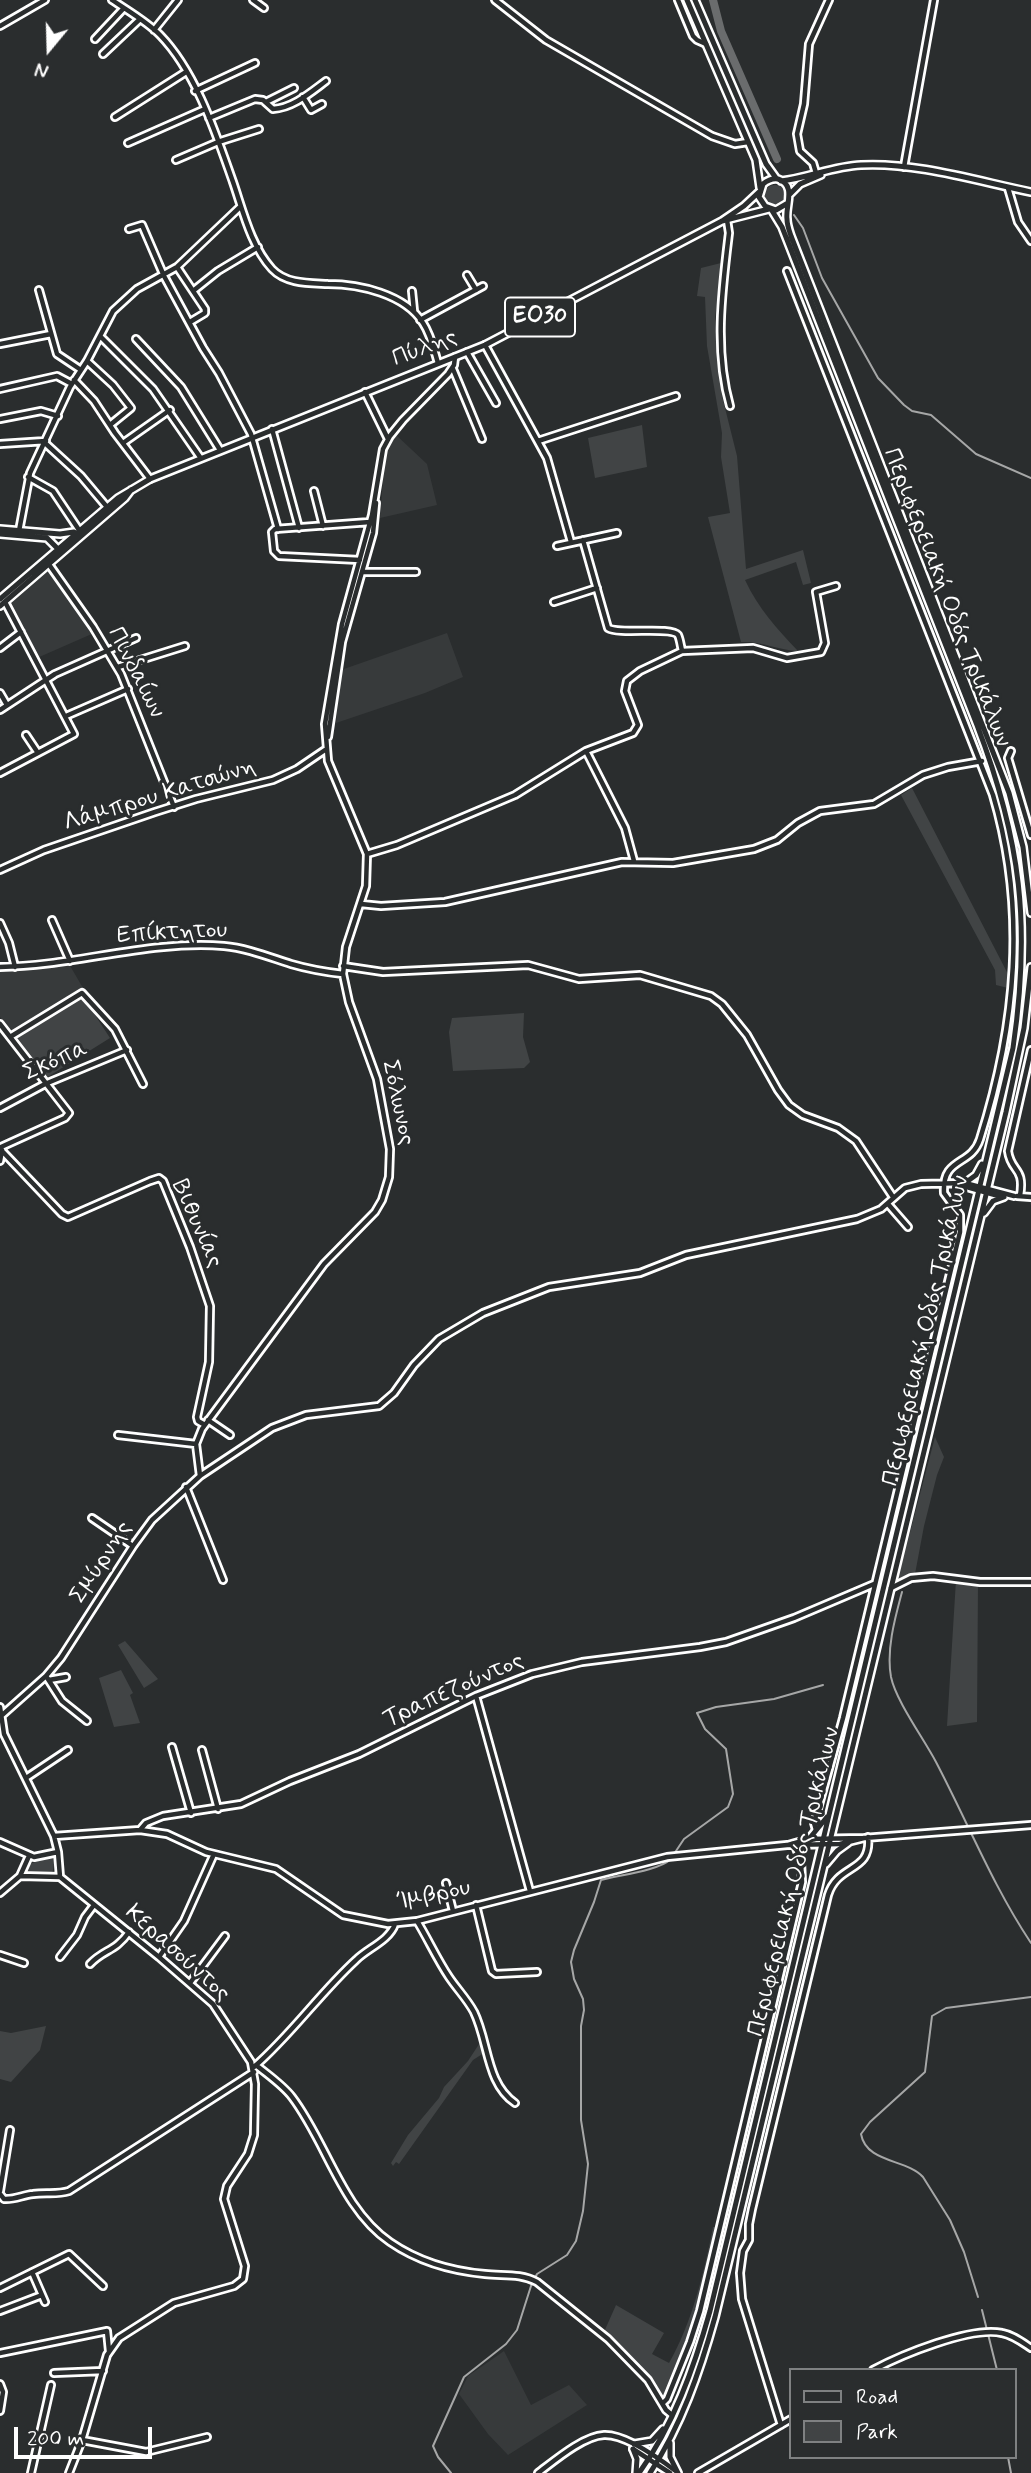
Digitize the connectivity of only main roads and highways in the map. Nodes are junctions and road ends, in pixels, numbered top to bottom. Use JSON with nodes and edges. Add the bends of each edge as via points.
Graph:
{"nodes":[{"id":1,"x":687,"y":0,"type":"edge"},
{"id":2,"x":695,"y":0,"type":"edge"},
{"id":3,"x":827,"y":172,"type":"junction"},
{"id":4,"x":779,"y":180,"type":"junction"},
{"id":5,"x":760,"y":190,"type":"junction"},
{"id":6,"x":1031,"y":192,"type":"edge"},
{"id":7,"x":790,"y":194,"type":"junction"},
{"id":8,"x":788,"y":203,"type":"junction"},
{"id":9,"x":770,"y":209,"type":"junction"},
{"id":10,"x":725,"y":220,"type":"junction"},
{"id":11,"x":131,"y":490,"type":"junction"},
{"id":12,"x":0,"y":529,"type":"edge"},
{"id":13,"x":78,"y":531,"type":"junction"},
{"id":14,"x":46,"y":533,"type":"junction"},
{"id":15,"x":0,"y":534,"type":"edge"},
{"id":16,"x":37,"y":537,"type":"junction"},
{"id":17,"x":61,"y":549,"type":"junction"},
{"id":18,"x":47,"y":561,"type":"junction"},
{"id":19,"x":2,"y":601,"type":"edge"},
{"id":20,"x":1031,"y":913,"type":"edge"},
{"id":21,"x":1031,"y":967,"type":"edge"},
{"id":22,"x":986,"y":1158,"type":"junction"},
{"id":23,"x":965,"y":1183,"type":"road end"},
{"id":24,"x":1004,"y":1197,"type":"road end"},
{"id":25,"x":979,"y":1223,"type":"junction"},
{"id":26,"x":829,"y":1814,"type":"junction"},
{"id":27,"x":809,"y":1839,"type":"road end"},
{"id":28,"x":848,"y":1843,"type":"road end"},
{"id":29,"x":824,"y":1866,"type":"junction"},
{"id":30,"x":672,"y":2416,"type":"junction"},
{"id":31,"x":671,"y":2437,"type":"junction"},
{"id":32,"x":637,"y":2473,"type":"edge"},
{"id":33,"x":650,"y":2473,"type":"edge"},
{"id":34,"x":678,"y":2473,"type":"edge"}],
"edges":[{"from":1,"to":5,"type":"main road","via":[[757,162]]},
{"from":2,"to":4,"type":"main road","via":[[766,164]]},
{"from":3,"to":4,"type":"main road","number":"ΕΟ30"},
{"from":3,"to":6,"type":"main road","number":"ΕΟ30","via":[[852,165],[904,167]]},
{"from":3,"to":7,"type":"main road","number":"ΕΟ30"},
{"from":4,"to":5,"type":"main road","number":"ΕΟ30","via":[[767,181]]},
{"from":4,"to":7,"type":"main road"},
{"from":5,"to":9,"type":"main road","via":[[761,202]]},
{"from":5,"to":10,"type":"main road","number":"ΕΟ30"},
{"from":7,"to":8,"type":"main road"},
{"from":8,"to":9,"type":"main road","number":"ΕΟ30"},
{"from":8,"to":20,"type":"main road","name":"Περιφερειακή Οδός Τρικάλων","via":[[791,236],[1009,793],[1023,847]]},
{"from":9,"to":10,"type":"main road","number":"ΕΟ30"},
{"from":9,"to":22,"type":"main road","name":"Περιφερειακή Οδός Τρικάλων","via":[[782,227],[973,714],[1014,837],[1025,917],[1023,982],[1016,1038]]},
{"from":10,"to":11,"type":"main road","name":"Πύλης","number":"ΕΟ30","via":[[485,345],[200,457]]},
{"from":11,"to":13,"type":"main road","name":"Πύλης","number":"ΕΟ30"},
{"from":11,"to":17,"type":"main road","name":"Πύλης","number":"ΕΟ30"},
{"from":12,"to":14,"type":"main road"},
{"from":13,"to":14,"type":"main road"},
{"from":13,"to":17,"type":"main road","name":"Πύλης","number":"ΕΟ30"},
{"from":14,"to":17,"type":"main road","via":[[55,537]]},
{"from":15,"to":16,"type":"main road"},
{"from":16,"to":17,"type":"main road","via":[[51,540]]},
{"from":16,"to":18,"type":"main road","via":[[51,547]]},
{"from":17,"to":18,"type":"main road","name":"Πύλης","number":"ΕΟ30"},
{"from":18,"to":19,"type":"main road","name":"Πύλης","number":"ΕΟ30"},
{"from":21,"to":25,"type":"main road","name":"Περιφερειακή Οδός Τρικάλων","via":[[1024,1028]]},
{"from":22,"to":23,"type":"main road"},
{"from":22,"to":26,"type":"main road","name":"Περιφερειακή Οδός Τρικάλων"},
{"from":24,"to":25,"type":"main road","via":[[990,1203]]},
{"from":25,"to":29,"type":"main road","name":"Περιφερειακή Οδός Τρικάλων"},
{"from":26,"to":27,"type":"main road"},
{"from":26,"to":30,"type":"main road","name":"Περιφερειακή Οδός Τρικάλων","via":[[710,2311]]},
{"from":28,"to":29,"type":"main road"},
{"from":29,"to":31,"type":"main road","name":"Περιφερειακή Οδός Τρικάλων","via":[[715,2317]]},
{"from":30,"to":32,"type":"main road","name":"Περιφερειακή Οδός Τρικάλων"},
{"from":30,"to":32,"type":"main road","via":[[652,2441],[634,2446]]},
{"from":31,"to":33,"type":"main road","name":"Περιφερειακή Οδός Τρικάλων"},
{"from":31,"to":34,"type":"main road","via":[[670,2457]]}]}
